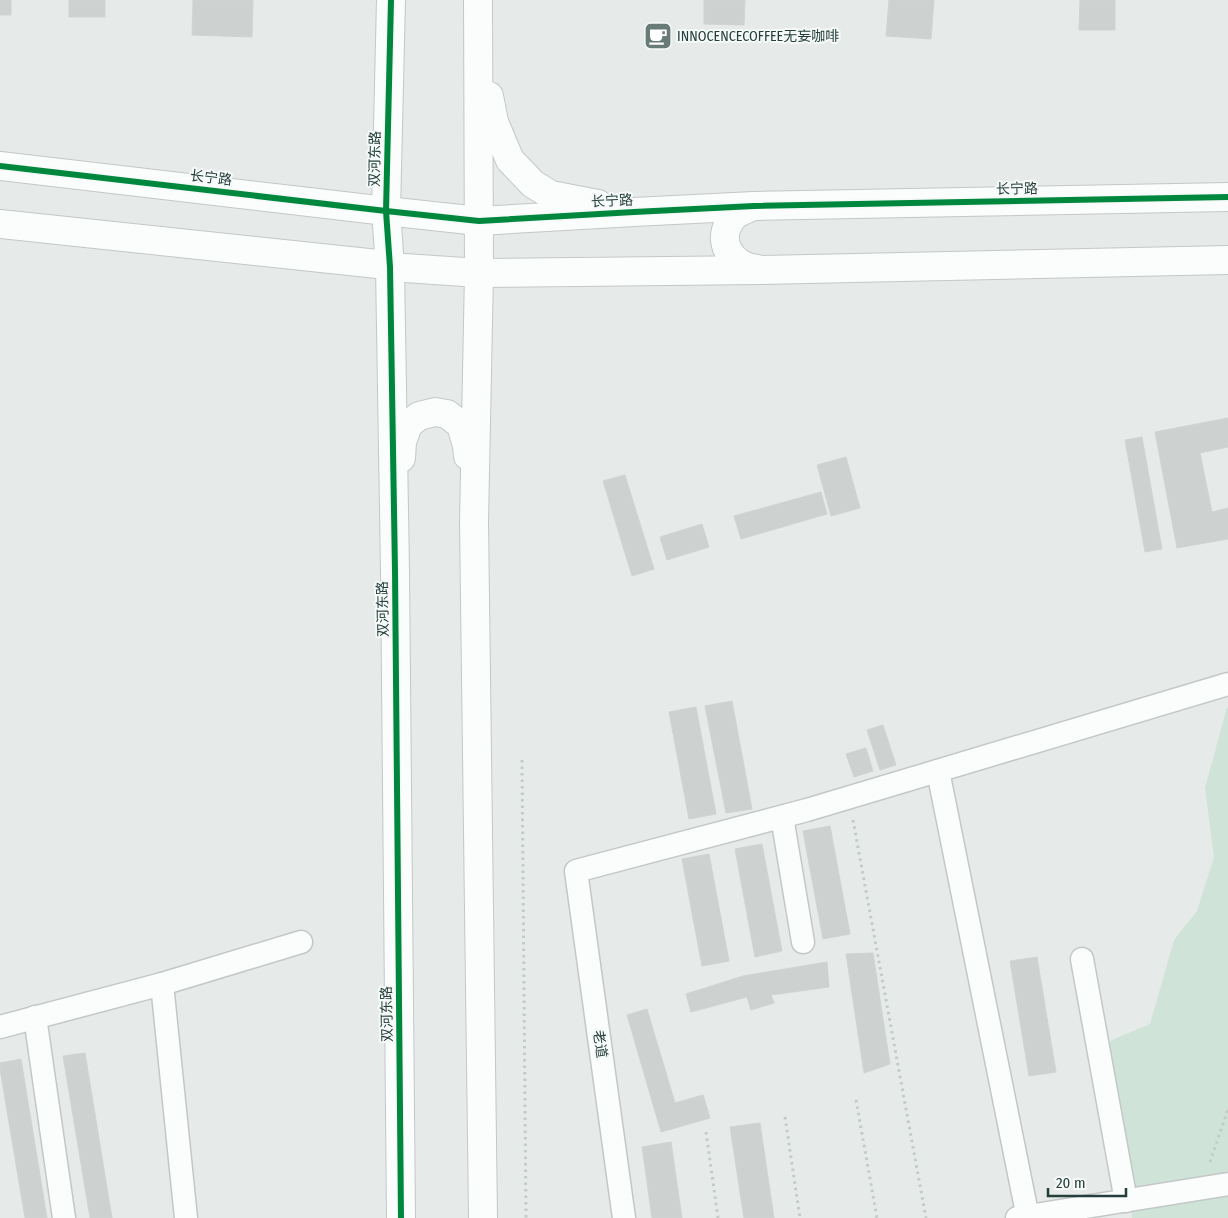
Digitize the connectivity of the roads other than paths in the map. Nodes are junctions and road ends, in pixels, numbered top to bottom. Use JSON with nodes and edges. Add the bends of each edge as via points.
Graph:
{"nodes":[{"id":1,"x":391,"y":0,"type":"edge"},
{"id":2,"x":478,"y":0,"type":"edge"},
{"id":3,"x":478,"y":53,"type":"junction"},
{"id":4,"x":0,"y":166,"type":"edge"},
{"id":5,"x":1228,"y":197,"type":"edge"},
{"id":6,"x":754,"y":206,"type":"junction"},
{"id":7,"x":386,"y":211,"type":"junction"},
{"id":8,"x":634,"y":212,"type":"junction"},
{"id":9,"x":479,"y":221,"type":"junction"},
{"id":10,"x":0,"y":224,"type":"edge"},
{"id":11,"x":1228,"y":260,"type":"edge"},
{"id":12,"x":390,"y":266,"type":"junction"},
{"id":13,"x":759,"y":270,"type":"junction"},
{"id":14,"x":479,"y":273,"type":"junction"},
{"id":15,"x":474,"y":522,"type":"junction"},
{"id":16,"x":394,"y":523,"type":"junction"},
{"id":17,"x":1228,"y":684,"type":"edge"},
{"id":18,"x":938,"y":771,"type":"junction"},
{"id":19,"x":782,"y":817,"type":"junction"},
{"id":20,"x":301,"y":942,"type":"dead end"},
{"id":21,"x":804,"y":942,"type":"dead end"},
{"id":22,"x":1082,"y":958,"type":"dead end"},
{"id":23,"x":162,"y":984,"type":"junction"},
{"id":24,"x":35,"y":1017,"type":"junction"},
{"id":25,"x":0,"y":1027,"type":"edge"},
{"id":26,"x":1228,"y":1184,"type":"edge"},
{"id":27,"x":1126,"y":1201,"type":"junction"},
{"id":28,"x":1025,"y":1217,"type":"edge"},
{"id":29,"x":64,"y":1218,"type":"edge"},
{"id":30,"x":186,"y":1218,"type":"edge"},
{"id":31,"x":401,"y":1218,"type":"edge"},
{"id":32,"x":483,"y":1218,"type":"edge"},
{"id":33,"x":624,"y":1218,"type":"edge"}],
"edges":[{"from":1,"to":7,"type":"street","name":"双河东路"},
{"from":2,"to":3,"type":"street"},
{"from":3,"to":8,"type":"street","via":[[494,122],[510,160],[533,184],[552,195]]},
{"from":3,"to":9,"type":"street"},
{"from":4,"to":7,"type":"street","name":"长宁路"},
{"from":5,"to":6,"type":"street","name":"长宁路"},
{"from":6,"to":8,"type":"street","name":"长宁路"},
{"from":6,"to":13,"type":"street","via":[[734,216],[726,237],[731,256],[740,264]]},
{"from":7,"to":9,"type":"street","name":"长宁路"},
{"from":7,"to":12,"type":"street","name":"双河东路"},
{"from":8,"to":9,"type":"street","name":"长宁路"},
{"from":9,"to":14,"type":"street"},
{"from":10,"to":12,"type":"street"},
{"from":11,"to":13,"type":"street"},
{"from":12,"to":14,"type":"street"},
{"from":12,"to":16,"type":"street","name":"双河东路"},
{"from":13,"to":14,"type":"street"},
{"from":14,"to":15,"type":"street"},
{"from":15,"to":16,"type":"street","via":[[467,446],[461,426],[447,414],[435,412],[418,416],[408,425],[402,442]]},
{"from":15,"to":32,"type":"street"},
{"from":16,"to":31,"type":"street","name":"双河东路"},
{"from":17,"to":18,"type":"street"},
{"from":18,"to":19,"type":"street"},
{"from":18,"to":28,"type":"street"},
{"from":19,"to":21,"type":"street"},
{"from":19,"to":33,"type":"street","name":"老道","via":[[576,871]]},
{"from":20,"to":23,"type":"street"},
{"from":22,"to":27,"type":"street"},
{"from":23,"to":24,"type":"street"},
{"from":23,"to":30,"type":"street"},
{"from":24,"to":25,"type":"street"},
{"from":24,"to":29,"type":"street"},
{"from":26,"to":27,"type":"street"},
{"from":27,"to":28,"type":"street"}]}
